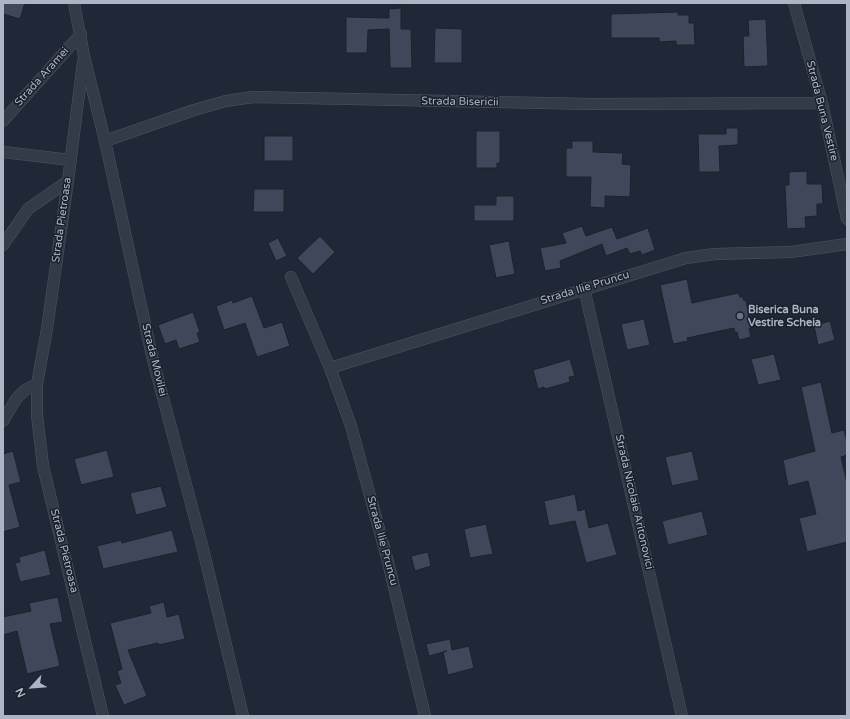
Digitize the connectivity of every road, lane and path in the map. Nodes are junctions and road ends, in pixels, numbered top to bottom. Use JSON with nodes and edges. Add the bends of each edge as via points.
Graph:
{"nodes":[{"id":1,"x":74,"y":3,"type":"edge"},
{"id":2,"x":794,"y":3,"type":"edge"},
{"id":3,"x":81,"y":34,"type":"junction"},
{"id":4,"x":84,"y":56,"type":"junction"},
{"id":5,"x":822,"y":103,"type":"junction"},
{"id":6,"x":3,"y":121,"type":"edge"},
{"id":7,"x":105,"y":141,"type":"junction"},
{"id":8,"x":3,"y":152,"type":"edge"},
{"id":9,"x":71,"y":160,"type":"junction"},
{"id":10,"x":68,"y":180,"type":"junction"},
{"id":11,"x":847,"y":219,"type":"edge"},
{"id":12,"x":847,"y":244,"type":"edge"},
{"id":13,"x":3,"y":245,"type":"edge"},
{"id":14,"x":292,"y":277,"type":"dead end"},
{"id":15,"x":584,"y":288,"type":"junction"},
{"id":16,"x":330,"y":368,"type":"junction"},
{"id":17,"x":37,"y":384,"type":"junction"},
{"id":18,"x":3,"y":421,"type":"edge"},
{"id":19,"x":103,"y":716,"type":"edge"},
{"id":20,"x":243,"y":716,"type":"edge"},
{"id":21,"x":425,"y":716,"type":"edge"},
{"id":22,"x":682,"y":716,"type":"edge"}],
"edges":[{"from":1,"to":3,"type":"street","name":"Strada Movilei"},
{"from":2,"to":5,"type":"street","name":"Strada Buna Vestire"},
{"from":3,"to":4,"type":"street","name":"Strada Movilei"},
{"from":3,"to":6,"type":"street","name":"Strada Aramei"},
{"from":4,"to":7,"type":"street","name":"Strada Movilei"},
{"from":4,"to":9,"type":"street","name":"Strada Pietroasa"},
{"from":5,"to":7,"type":"street","name":"Strada Bisericii","via":[[592,104],[253,97],[194,110]]},
{"from":5,"to":11,"type":"street","name":"Strada Buna Vestire"},
{"from":7,"to":20,"type":"street","name":"Strada Movilei","via":[[152,356]]},
{"from":8,"to":9,"type":"street"},
{"from":9,"to":10,"type":"street","name":"Strada Pietroasa"},
{"from":10,"to":13,"type":"street","via":[[28,209]]},
{"from":10,"to":17,"type":"street","name":"Strada Pietroasa"},
{"from":12,"to":15,"type":"street","name":"Strada Ilie Pruncu","via":[[791,252],[700,255]]},
{"from":14,"to":16,"type":"street","name":"Strada Ilie Pruncu"},
{"from":15,"to":16,"type":"street","name":"Strada Ilie Pruncu"},
{"from":15,"to":22,"type":"street","name":"Strada Nicolaie Aritonovici"},
{"from":16,"to":21,"type":"street","name":"Strada Ilie Pruncu","via":[[351,426],[387,558]]},
{"from":17,"to":18,"type":"street","via":[[16,398]]},
{"from":17,"to":19,"type":"street","name":"Strada Pietroasa","via":[[37,415],[43,466]]}]}
